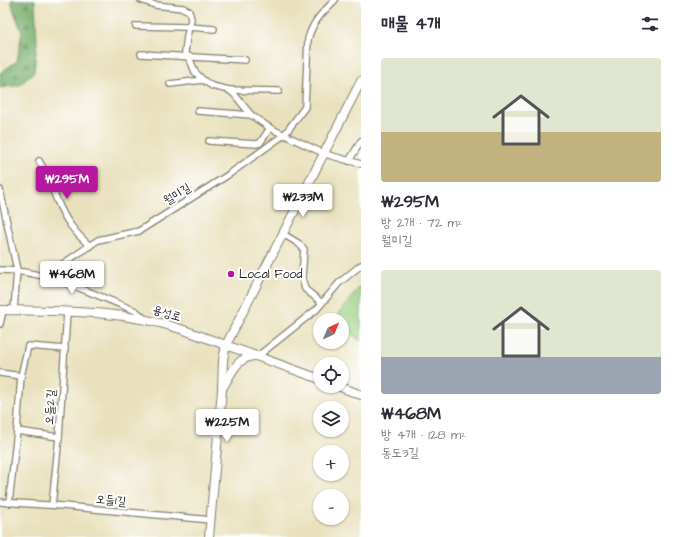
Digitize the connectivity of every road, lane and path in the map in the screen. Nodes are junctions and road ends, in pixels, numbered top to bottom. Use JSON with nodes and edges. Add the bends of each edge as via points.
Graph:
{"nodes":[{"id":1,"x":141,"y":0,"type":"edge"},
{"id":2,"x":335,"y":0,"type":"edge"},
{"id":3,"x":136,"y":26,"type":"dead end"},
{"id":4,"x":189,"y":27,"type":"junction"},
{"id":5,"x":214,"y":29,"type":"dead end"},
{"id":6,"x":141,"y":54,"type":"dead end"},
{"id":7,"x":188,"y":57,"type":"junction"},
{"id":8,"x":245,"y":60,"type":"dead end"},
{"id":9,"x":203,"y":80,"type":"junction"},
{"id":10,"x":361,"y":81,"type":"edge"},
{"id":11,"x":170,"y":84,"type":"dead end"},
{"id":12,"x":228,"y":90,"type":"junction"},
{"id":13,"x":279,"y":91,"type":"dead end"},
{"id":14,"x":198,"y":111,"type":"dead end"},
{"id":15,"x":251,"y":116,"type":"junction"},
{"id":16,"x":270,"y":128,"type":"junction"},
{"id":17,"x":285,"y":134,"type":"junction"},
{"id":18,"x":209,"y":141,"type":"dead end"},
{"id":19,"x":361,"y":141,"type":"edge"},
{"id":20,"x":325,"y":154,"type":"junction"},
{"id":21,"x":39,"y":161,"type":"dead end"},
{"id":22,"x":349,"y":161,"type":"junction"},
{"id":23,"x":361,"y":164,"type":"edge"},
{"id":24,"x":0,"y":190,"type":"edge"},
{"id":25,"x":283,"y":234,"type":"junction"},
{"id":26,"x":90,"y":246,"type":"junction"},
{"id":27,"x":361,"y":265,"type":"edge"},
{"id":28,"x":0,"y":270,"type":"edge"},
{"id":29,"x":17,"y":270,"type":"junction"},
{"id":30,"x":46,"y":276,"type":"junction"},
{"id":31,"x":322,"y":303,"type":"junction"},
{"id":32,"x":2,"y":310,"type":"edge"},
{"id":33,"x":14,"y":310,"type":"junction"},
{"id":34,"x":67,"y":312,"type":"junction"},
{"id":35,"x":145,"y":319,"type":"junction"},
{"id":36,"x":0,"y":324,"type":"edge"},
{"id":37,"x":226,"y":345,"type":"junction"},
{"id":38,"x":65,"y":349,"type":"junction"},
{"id":39,"x":258,"y":356,"type":"junction"},
{"id":40,"x":0,"y":373,"type":"edge"},
{"id":41,"x":21,"y":376,"type":"junction"},
{"id":42,"x":313,"y":376,"type":"edge"},
{"id":43,"x":222,"y":390,"type":"junction"},
{"id":44,"x":349,"y":390,"type":"edge"},
{"id":45,"x":361,"y":394,"type":"edge"},
{"id":46,"x":17,"y":431,"type":"junction"},
{"id":47,"x":59,"y":436,"type":"junction"},
{"id":48,"x":0,"y":502,"type":"edge"},
{"id":49,"x":9,"y":503,"type":"junction"},
{"id":50,"x":52,"y":505,"type":"junction"},
{"id":51,"x":210,"y":520,"type":"junction"},
{"id":52,"x":209,"y":537,"type":"edge"}],
"edges":[{"from":1,"to":4,"type":"street","via":[[154,5],[188,9],[191,19]]},
{"from":2,"to":17,"type":"street","name":"월미길","via":[[317,18],[311,29],[308,39],[305,107]]},
{"from":3,"to":4,"type":"street"},
{"from":4,"to":5,"type":"street"},
{"from":4,"to":7,"type":"street","via":[[185,52]]},
{"from":6,"to":7,"type":"street"},
{"from":7,"to":8,"type":"street"},
{"from":7,"to":9,"type":"street","via":[[194,72]]},
{"from":9,"to":11,"type":"street"},
{"from":9,"to":12,"type":"street","via":[[212,86]]},
{"from":10,"to":20,"type":"street"},
{"from":12,"to":13,"type":"street"},
{"from":12,"to":15,"type":"street","via":[[241,101]]},
{"from":14,"to":15,"type":"street"},
{"from":15,"to":16,"type":"street"},
{"from":16,"to":17,"type":"street"},
{"from":16,"to":18,"type":"street","via":[[260,143],[256,144]]},
{"from":17,"to":20,"type":"street"},
{"from":17,"to":26,"type":"street","name":"월미길","via":[[228,175],[139,231],[98,240]]},
{"from":19,"to":22,"type":"street"},
{"from":20,"to":22,"type":"street"},
{"from":20,"to":25,"type":"street"},
{"from":21,"to":26,"type":"street","via":[[66,220]]},
{"from":22,"to":23,"type":"street"},
{"from":24,"to":29,"type":"street"},
{"from":25,"to":31,"type":"street","via":[[298,242],[304,249],[302,278],[305,289]]},
{"from":25,"to":37,"type":"street"},
{"from":26,"to":30,"type":"street","name":"월미길"},
{"from":27,"to":31,"type":"street","via":[[339,283]]},
{"from":28,"to":29,"type":"street"},
{"from":29,"to":30,"type":"street"},
{"from":29,"to":33,"type":"street"},
{"from":30,"to":35,"type":"street","via":[[136,311]]},
{"from":31,"to":39,"type":"street"},
{"from":32,"to":33,"type":"street","name":"용성로"},
{"from":32,"to":36,"type":"street"},
{"from":33,"to":34,"type":"street","name":"용성로"},
{"from":34,"to":35,"type":"street","name":"용성로","via":[[123,315]]},
{"from":34,"to":38,"type":"street","name":"오들2길"},
{"from":35,"to":37,"type":"street","name":"용성로","via":[[161,322]]},
{"from":37,"to":39,"type":"street","name":"용성로"},
{"from":37,"to":43,"type":"street"},
{"from":38,"to":41,"type":"street","via":[[28,346]]},
{"from":38,"to":47,"type":"street","name":"오들2길"},
{"from":39,"to":42,"type":"street","name":"용성로"},
{"from":39,"to":43,"type":"street","via":[[246,358],[236,365]]},
{"from":40,"to":41,"type":"street"},
{"from":41,"to":46,"type":"street"},
{"from":43,"to":51,"type":"street"},
{"from":44,"to":45,"type":"street"},
{"from":46,"to":47,"type":"street"},
{"from":46,"to":49,"type":"street"},
{"from":47,"to":50,"type":"street","name":"오들2길"},
{"from":48,"to":49,"type":"street","name":"오들1길"},
{"from":49,"to":50,"type":"street","name":"오들1길"},
{"from":50,"to":51,"type":"street","name":"오들1길"},
{"from":51,"to":52,"type":"street"}]}
